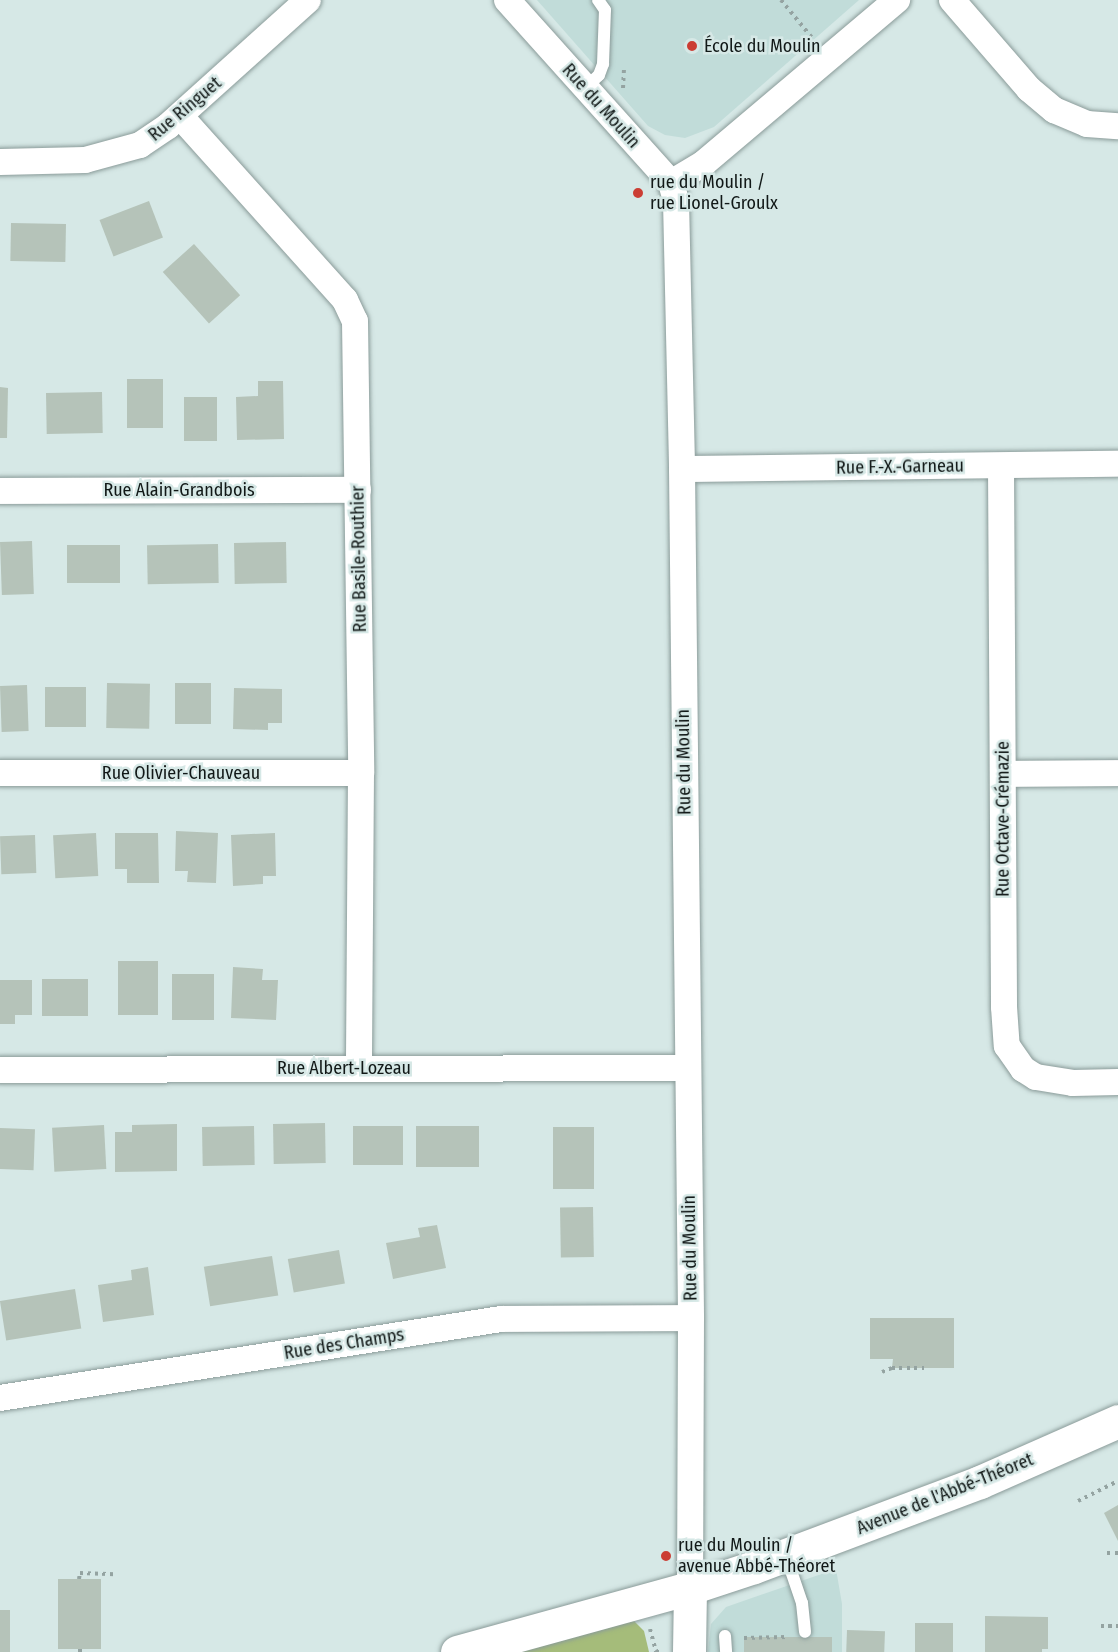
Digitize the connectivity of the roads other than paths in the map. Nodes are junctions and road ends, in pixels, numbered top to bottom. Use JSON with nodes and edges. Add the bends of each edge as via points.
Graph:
{"nodes":[{"id":1,"x":308,"y":0,"type":"edge"},
{"id":2,"x":507,"y":0,"type":"edge"},
{"id":3,"x":598,"y":0,"type":"edge"},
{"id":4,"x":897,"y":0,"type":"edge"},
{"id":5,"x":952,"y":0,"type":"edge"},
{"id":6,"x":585,"y":88,"type":"junction"},
{"id":7,"x":180,"y":116,"type":"junction"},
{"id":8,"x":1118,"y":126,"type":"edge"},
{"id":9,"x":0,"y":162,"type":"edge"},
{"id":10,"x":671,"y":183,"type":"junction"},
{"id":11,"x":1118,"y":464,"type":"edge"},
{"id":12,"x":1001,"y":466,"type":"junction"},
{"id":13,"x":682,"y":469,"type":"junction"},
{"id":14,"x":358,"y":490,"type":"junction"},
{"id":15,"x":0,"y":491,"type":"edge"},
{"id":16,"x":0,"y":773,"type":"edge"},
{"id":17,"x":361,"y":773,"type":"junction"},
{"id":18,"x":1118,"y":773,"type":"edge"},
{"id":19,"x":1003,"y":774,"type":"junction"},
{"id":20,"x":359,"y":1068,"type":"junction"},
{"id":21,"x":687,"y":1068,"type":"junction"},
{"id":22,"x":0,"y":1070,"type":"edge"},
{"id":23,"x":1118,"y":1082,"type":"edge"},
{"id":24,"x":691,"y":1318,"type":"junction"},
{"id":25,"x":0,"y":1398,"type":"edge"},
{"id":26,"x":1118,"y":1421,"type":"edge"},
{"id":27,"x":786,"y":1556,"type":"junction"},
{"id":28,"x":690,"y":1588,"type":"junction"},
{"id":29,"x":805,"y":1632,"type":"road end"},
{"id":30,"x":457,"y":1652,"type":"edge"},
{"id":31,"x":689,"y":1652,"type":"edge"}],
"edges":[{"from":1,"to":7,"type":"street","name":"Rue Ringuet"},
{"from":2,"to":6,"type":"street","name":"Rue du Moulin"},
{"from":3,"to":6,"type":"lane","via":[[605,10],[603,64],[599,75]]},
{"from":4,"to":10,"type":"street","via":[[704,163]]},
{"from":5,"to":8,"type":"street","via":[[1029,89],[1054,110],[1087,124]]},
{"from":6,"to":10,"type":"street","name":"Rue du Moulin"},
{"from":7,"to":9,"type":"street","name":"Rue Ringuet","via":[[156,136],[116,154],[85,160]]},
{"from":7,"to":14,"type":"street","name":"Rue Basile-Routhier","via":[[350,307],[358,340]]},
{"from":10,"to":13,"type":"street","name":"Rue du Moulin","via":[[676,201]]},
{"from":11,"to":12,"type":"street","name":"Rue F.-X.-Garneau"},
{"from":12,"to":13,"type":"street","name":"Rue F.-X.-Garneau"},
{"from":12,"to":19,"type":"street","name":"Rue Octave-Crémazie"},
{"from":13,"to":21,"type":"street","name":"Rue du Moulin"},
{"from":14,"to":15,"type":"street","name":"Rue Alain-Grandbois"},
{"from":14,"to":17,"type":"street","name":"Rue Basile-Routhier"},
{"from":16,"to":17,"type":"street","name":"Rue Olivier-Chauveau"},
{"from":17,"to":20,"type":"street","name":"Rue Basile-Routhier"},
{"from":18,"to":19,"type":"street"},
{"from":19,"to":23,"type":"street","name":"Rue Octave-Crémazie","via":[[1007,1046],[1023,1070],[1036,1077],[1073,1083]]},
{"from":20,"to":21,"type":"street","name":"Rue Albert-Lozeau"},
{"from":20,"to":22,"type":"street","name":"Rue Albert-Lozeau"},
{"from":21,"to":24,"type":"street","name":"Rue du Moulin"},
{"from":24,"to":25,"type":"street","name":"Rue des Champs","via":[[501,1320]]},
{"from":24,"to":28,"type":"street","name":"Rue du Moulin"},
{"from":26,"to":27,"type":"main road","name":"Avenue de l'Abbé-Théoret","via":[[990,1478]]},
{"from":27,"to":28,"type":"main road","name":"Avenue de l'Abbé-Théoret"},
{"from":27,"to":29,"type":"lane","via":[[802,1602]]},
{"from":28,"to":30,"type":"main road","name":"Avenue de l'Abbé-Théoret"},
{"from":28,"to":31,"type":"main road"}]}
